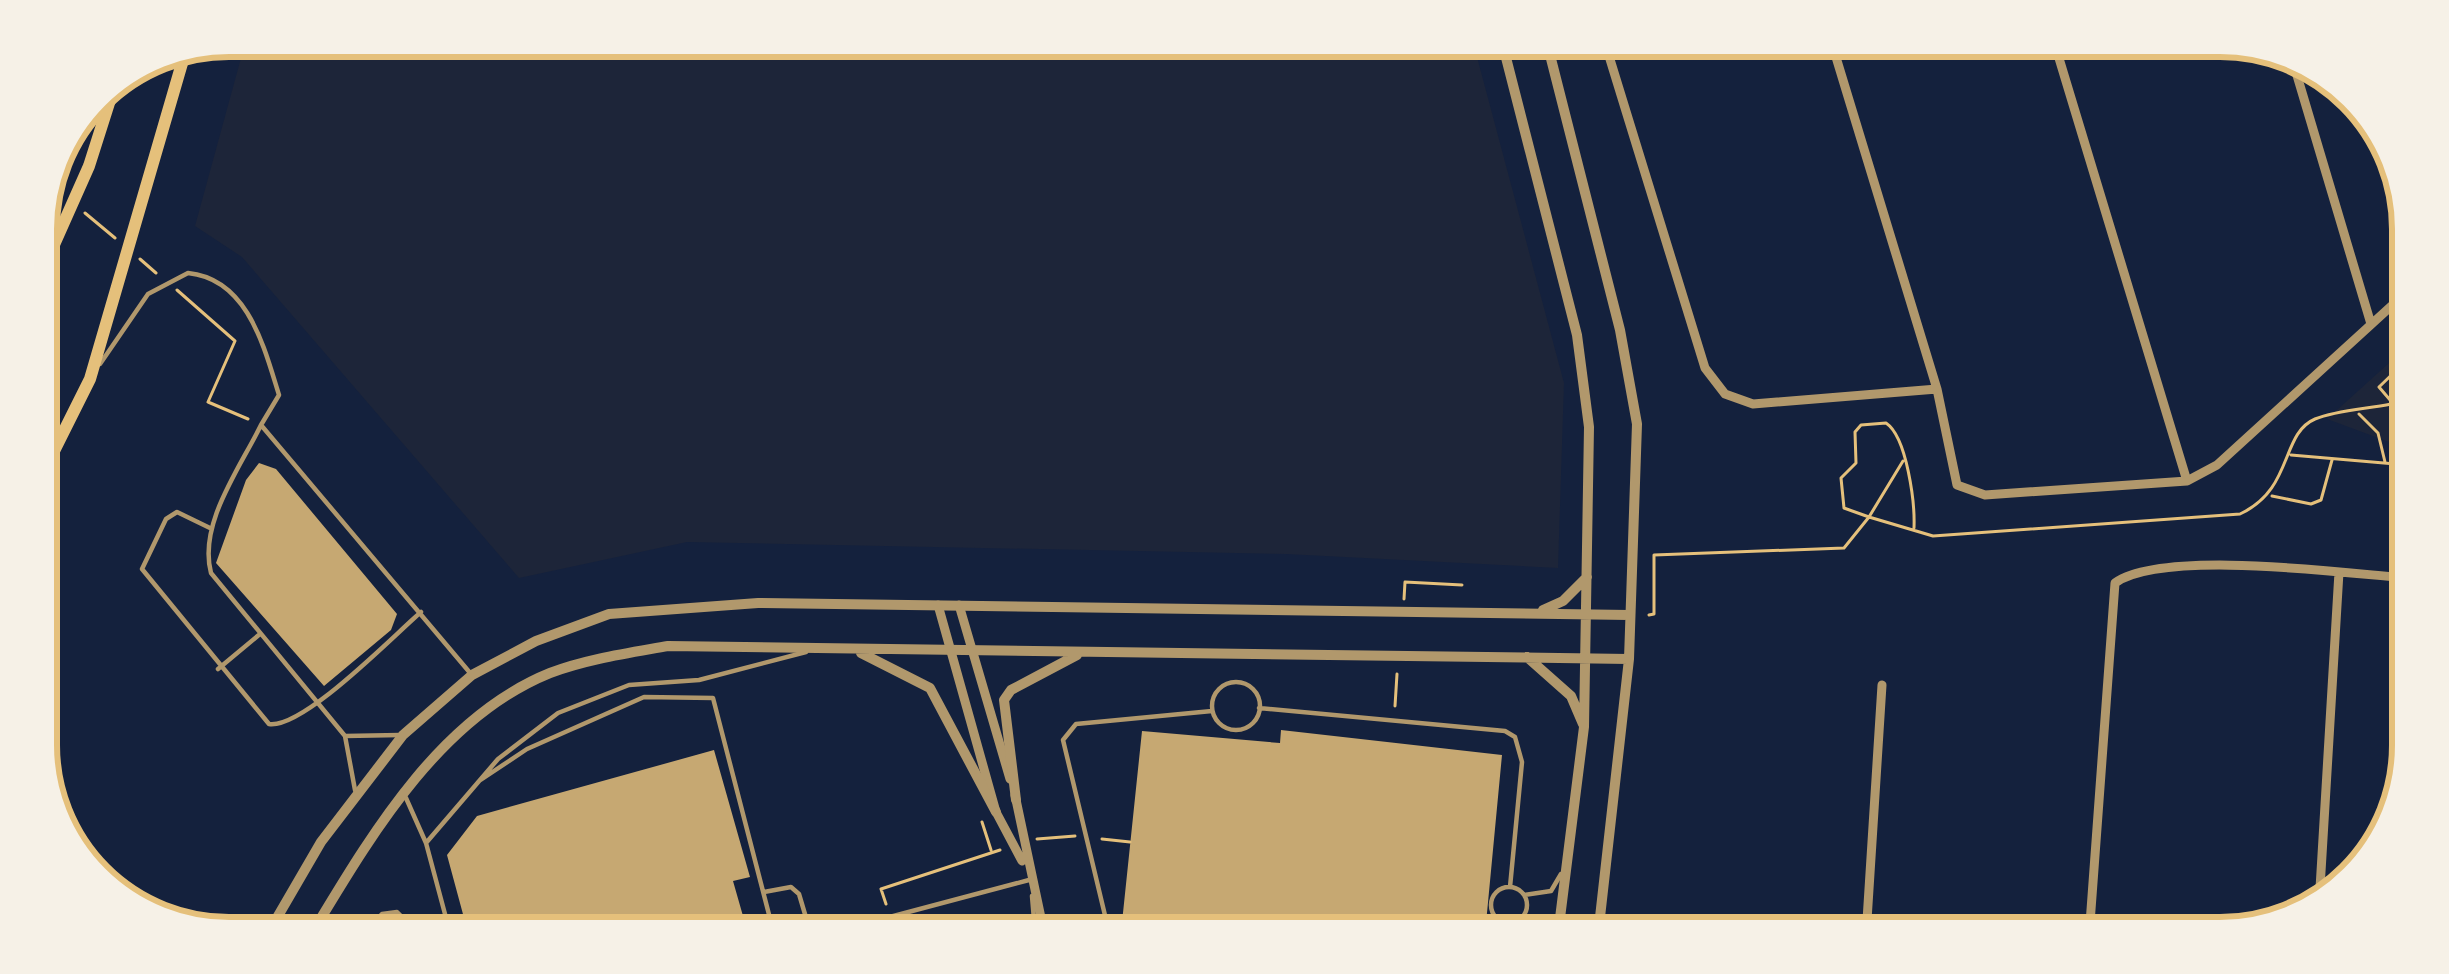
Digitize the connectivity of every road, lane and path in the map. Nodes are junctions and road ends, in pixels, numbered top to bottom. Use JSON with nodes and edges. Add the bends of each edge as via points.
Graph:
{"nodes":[{"id":1,"x":1505,"y":57,"type":"edge"},
{"id":2,"x":1550,"y":57,"type":"edge"},
{"id":3,"x":1609,"y":57,"type":"edge"},
{"id":4,"x":1836,"y":57,"type":"edge"},
{"id":5,"x":2059,"y":57,"type":"edge"},
{"id":6,"x":181,"y":64,"type":"edge"},
{"id":7,"x":2297,"y":76,"type":"edge"},
{"id":8,"x":107,"y":109,"type":"edge"},
{"id":9,"x":57,"y":238,"type":"edge"},
{"id":10,"x":2392,"y":305,"type":"edge"},
{"id":11,"x":2371,"y":324,"type":"junction"},
{"id":12,"x":2392,"y":374,"type":"edge"},
{"id":13,"x":90,"y":379,"type":"junction"},
{"id":14,"x":1937,"y":389,"type":"junction"},
{"id":15,"x":208,"y":402,"type":"dead end"},
{"id":16,"x":2391,"y":404,"type":"joint"},
{"id":17,"x":2356,"y":412,"type":"junction"},
{"id":18,"x":261,"y":425,"type":"junction"},
{"id":19,"x":57,"y":445,"type":"edge"},
{"id":20,"x":2290,"y":455,"type":"junction"},
{"id":21,"x":2332,"y":458,"type":"junction"},
{"id":22,"x":1903,"y":461,"type":"junction"},
{"id":23,"x":2386,"y":463,"type":"junction"},
{"id":24,"x":2392,"y":464,"type":"edge"},
{"id":25,"x":2188,"y":481,"type":"junction"},
{"id":26,"x":2269,"y":496,"type":"junction"},
{"id":27,"x":1869,"y":517,"type":"junction"},
{"id":28,"x":210,"y":528,"type":"junction"},
{"id":29,"x":1914,"y":528,"type":"junction"},
{"id":30,"x":2338,"y":572,"type":"junction"},
{"id":31,"x":1587,"y":577,"type":"junction"},
{"id":32,"x":2392,"y":577,"type":"edge"},
{"id":33,"x":1405,"y":582,"type":"dead end"},
{"id":34,"x":1462,"y":585,"type":"dead end"},
{"id":35,"x":938,"y":605,"type":"junction"},
{"id":36,"x":958,"y":605,"type":"junction"},
{"id":37,"x":421,"y":612,"type":"junction"},
{"id":38,"x":1534,"y":613,"type":"junction"},
{"id":39,"x":1587,"y":614,"type":"junction"},
{"id":40,"x":1629,"y":615,"type":"junction"},
{"id":41,"x":260,"y":634,"type":"junction"},
{"id":42,"x":806,"y":652,"type":"junction"},
{"id":43,"x":857,"y":652,"type":"junction"},
{"id":44,"x":952,"y":652,"type":"junction"},
{"id":45,"x":972,"y":652,"type":"junction"},
{"id":46,"x":1080,"y":654,"type":"junction"},
{"id":47,"x":1528,"y":657,"type":"junction"},
{"id":48,"x":1586,"y":657,"type":"junction"},
{"id":49,"x":1629,"y":659,"type":"junction"},
{"id":50,"x":218,"y":669,"type":"junction"},
{"id":51,"x":472,"y":675,"type":"junction"},
{"id":52,"x":1882,"y":685,"type":"dead end"},
{"id":53,"x":316,"y":703,"type":"junction"},
{"id":54,"x":1259,"y":708,"type":"junction"},
{"id":55,"x":1212,"y":711,"type":"junction"},
{"id":56,"x":1584,"y":728,"type":"junction"},
{"id":57,"x":403,"y":735,"type":"junction"},
{"id":58,"x":345,"y":736,"type":"junction"},
{"id":59,"x":479,"y":781,"type":"junction"},
{"id":60,"x":405,"y":795,"type":"junction"},
{"id":61,"x":356,"y":796,"type":"junction"},
{"id":62,"x":1016,"y":800,"type":"junction"},
{"id":63,"x":996,"y":812,"type":"junction"},
{"id":64,"x":982,"y":822,"type":"dead end"},
{"id":65,"x":1034,"y":840,"type":"dead end"},
{"id":66,"x":1130,"y":842,"type":"dead end"},
{"id":67,"x":426,"y":843,"type":"junction"},
{"id":68,"x":1013,"y":846,"type":"dead end"},
{"id":69,"x":992,"y":852,"type":"junction"},
{"id":70,"x":1568,"y":859,"type":"junction"},
{"id":71,"x":1029,"y":875,"type":"junction"},
{"id":72,"x":2320,"y":884,"type":"edge"},
{"id":73,"x":1510,"y":886,"type":"junction"},
{"id":74,"x":764,"y":892,"type":"junction"},
{"id":75,"x":1524,"y":895,"type":"junction"},
{"id":76,"x":887,"y":910,"type":"dead end"},
{"id":77,"x":278,"y":917,"type":"edge"},
{"id":78,"x":322,"y":917,"type":"edge"},
{"id":79,"x":446,"y":917,"type":"edge"},
{"id":80,"x":770,"y":917,"type":"edge"},
{"id":81,"x":806,"y":917,"type":"edge"},
{"id":82,"x":885,"y":917,"type":"edge"},
{"id":83,"x":1037,"y":917,"type":"edge"},
{"id":84,"x":1105,"y":917,"type":"edge"},
{"id":85,"x":1500,"y":917,"type":"edge"},
{"id":86,"x":1522,"y":917,"type":"edge"},
{"id":87,"x":1558,"y":917,"type":"edge"},
{"id":88,"x":1600,"y":917,"type":"edge"},
{"id":89,"x":1867,"y":917,"type":"edge"},
{"id":90,"x":2091,"y":917,"type":"edge"}],
"edges":[{"from":1,"to":31,"type":"street","via":[[1583,372],[1592,494]]},
{"from":2,"to":40,"type":"street","via":[[1632,385],[1638,486]]},
{"from":3,"to":14,"type":"street","via":[[1705,368],[1725,394],[1753,404]]},
{"from":4,"to":14,"type":"street"},
{"from":5,"to":25,"type":"street"},
{"from":6,"to":13,"type":"main road"},
{"from":7,"to":11,"type":"street"},
{"from":8,"to":9,"type":"main road"},
{"from":10,"to":11,"type":"street"},
{"from":11,"to":25,"type":"street","via":[[2217,466]]},
{"from":12,"to":16,"type":"path","via":[[2379,387]]},
{"from":13,"to":18,"type":"lane","via":[[148,294],[188,273],[204,274],[240,302],[260,334],[279,395]]},
{"from":13,"to":19,"type":"main road"},
{"from":14,"to":25,"type":"street","via":[[1958,485],[1985,496]]},
{"from":15,"to":18,"type":"path"},
{"from":16,"to":17,"type":"path"},
{"from":17,"to":20,"type":"path","via":[[2315,419],[2300,430]]},
{"from":17,"to":23,"type":"path","via":[[2378,433]]},
{"from":18,"to":28,"type":"lane"},
{"from":18,"to":37,"type":"lane"},
{"from":20,"to":21,"type":"path"},
{"from":20,"to":26,"type":"path"},
{"from":21,"to":23,"type":"path"},
{"from":21,"to":26,"type":"path","via":[[2321,500]]},
{"from":22,"to":27,"type":"path"},
{"from":22,"to":27,"type":"path","via":[[1886,423],[1855,432],[1856,463],[1841,478],[1841,501]]},
{"from":22,"to":29,"type":"path"},
{"from":23,"to":24,"type":"path"},
{"from":26,"to":29,"type":"path","via":[[2213,519],[1933,536]]},
{"from":27,"to":29,"type":"path"},
{"from":27,"to":40,"type":"path","via":[[1844,548],[1654,555],[1654,614]]},
{"from":28,"to":41,"type":"lane","via":[[211,573]]},
{"from":28,"to":50,"type":"lane","via":[[177,512],[142,568]]},
{"from":30,"to":32,"type":"street"},
{"from":30,"to":72,"type":"street"},
{"from":30,"to":90,"type":"street","via":[[2218,567],[2139,571],[2115,583]]},
{"from":31,"to":38,"type":"street","via":[[1563,601]]},
{"from":31,"to":39,"type":"street"},
{"from":33,"to":34,"type":"path"},
{"from":35,"to":36,"type":"street"},
{"from":35,"to":44,"type":"street"},
{"from":35,"to":51,"type":"street","via":[[758,603],[609,614]]},
{"from":36,"to":38,"type":"street"},
{"from":36,"to":45,"type":"street"},
{"from":37,"to":51,"type":"lane"},
{"from":37,"to":53,"type":"lane"},
{"from":38,"to":39,"type":"street"},
{"from":39,"to":40,"type":"street"},
{"from":39,"to":48,"type":"street"},
{"from":40,"to":49,"type":"street"},
{"from":41,"to":50,"type":"lane"},
{"from":41,"to":53,"type":"lane"},
{"from":42,"to":43,"type":"street"},
{"from":42,"to":59,"type":"lane","via":[[588,698],[523,735]]},
{"from":42,"to":60,"type":"street","via":[[668,646],[551,673],[507,696],[436,753]]},
{"from":43,"to":44,"type":"street"},
{"from":43,"to":63,"type":"street","via":[[930,688]]},
{"from":44,"to":45,"type":"street"},
{"from":44,"to":63,"type":"street"},
{"from":45,"to":46,"type":"street"},
{"from":45,"to":62,"type":"street"},
{"from":46,"to":47,"type":"street"},
{"from":46,"to":62,"type":"street","via":[[1004,700]]},
{"from":47,"to":48,"type":"street"},
{"from":47,"to":56,"type":"street","via":[[1571,696]]},
{"from":48,"to":49,"type":"street"},
{"from":48,"to":56,"type":"street"},
{"from":49,"to":88,"type":"street"},
{"from":50,"to":53,"type":"lane","via":[[268,724],[282,725]]},
{"from":51,"to":57,"type":"street"},
{"from":52,"to":89,"type":"street"},
{"from":53,"to":58,"type":"lane"},
{"from":54,"to":55,"type":"lane","via":[[1254,722],[1234,730]]},
{"from":54,"to":55,"type":"lane","via":[[1250,687],[1234,683],[1215,695]]},
{"from":54,"to":73,"type":"lane","via":[[1515,737],[1522,762]]},
{"from":55,"to":84,"type":"lane","via":[[1076,724],[1063,740]]},
{"from":56,"to":70,"type":"street"},
{"from":57,"to":58,"type":"lane"},
{"from":57,"to":61,"type":"street"},
{"from":58,"to":61,"type":"lane"},
{"from":59,"to":67,"type":"lane"},
{"from":59,"to":74,"type":"lane","via":[[527,749],[644,698],[713,698]]},
{"from":60,"to":67,"type":"lane"},
{"from":60,"to":78,"type":"street"},
{"from":61,"to":77,"type":"street"},
{"from":62,"to":71,"type":"street"},
{"from":63,"to":71,"type":"street"},
{"from":64,"to":69,"type":"path"},
{"from":65,"to":66,"type":"path","via":[[1054,833]]},
{"from":67,"to":79,"type":"lane"},
{"from":68,"to":69,"type":"path"},
{"from":69,"to":76,"type":"path","via":[[881,889]]},
{"from":70,"to":75,"type":"lane","via":[[1551,892]]},
{"from":70,"to":87,"type":"street"},
{"from":71,"to":82,"type":"lane"},
{"from":71,"to":83,"type":"street"},
{"from":73,"to":75,"type":"lane"},
{"from":73,"to":85,"type":"lane","via":[[1490,906]]},
{"from":74,"to":80,"type":"lane"},
{"from":74,"to":81,"type":"lane","via":[[791,887]]},
{"from":75,"to":86,"type":"lane"}]}
